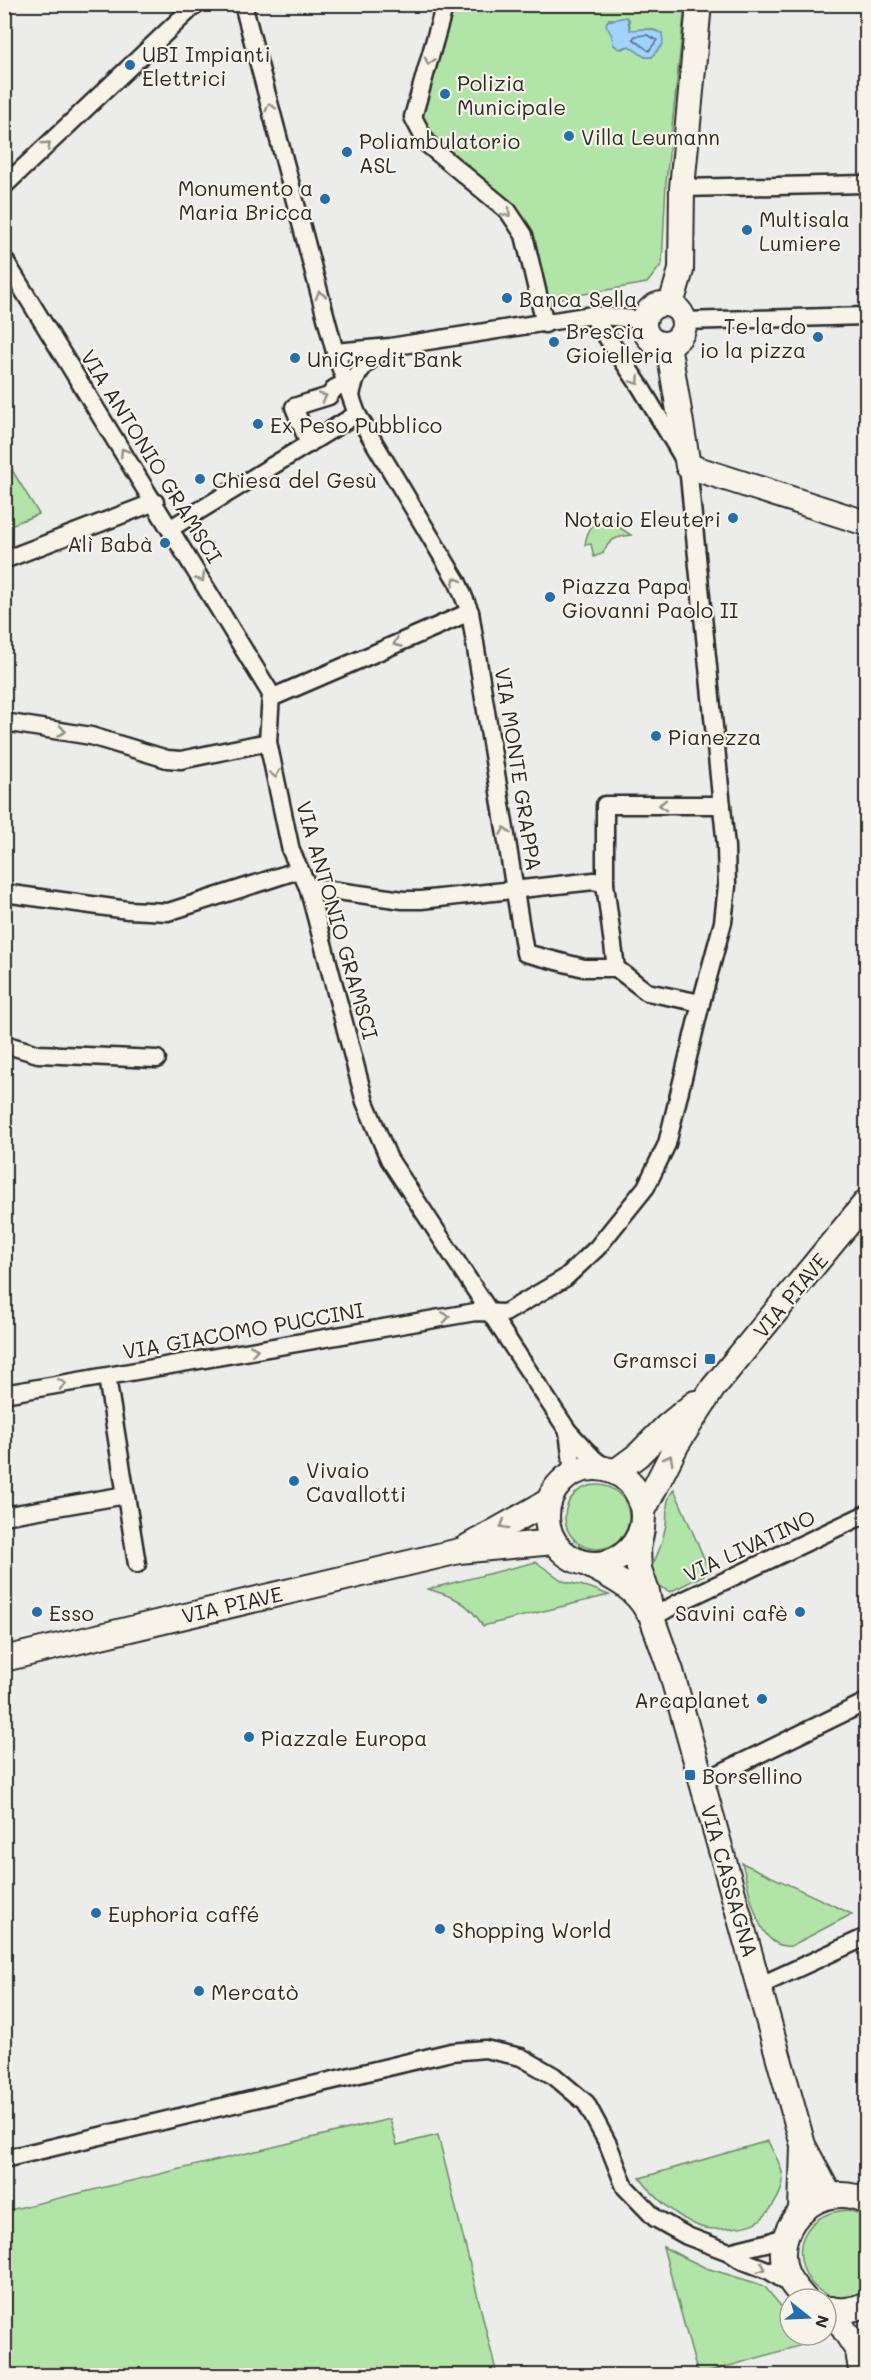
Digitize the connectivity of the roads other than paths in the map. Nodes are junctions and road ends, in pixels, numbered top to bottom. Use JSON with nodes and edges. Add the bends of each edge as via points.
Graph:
{"nodes":[{"id":1,"x":196,"y":4,"type":"edge"},
{"id":2,"x":243,"y":4,"type":"edge"},
{"id":3,"x":445,"y":4,"type":"edge"},
{"id":4,"x":699,"y":4,"type":"edge"},
{"id":5,"x":867,"y":184,"type":"edge"},
{"id":6,"x":4,"y":186,"type":"edge"},
{"id":7,"x":682,"y":188,"type":"junction"},
{"id":8,"x":4,"y":259,"type":"edge"},
{"id":9,"x":677,"y":313,"type":"junction"},
{"id":10,"x":592,"y":315,"type":"junction"},
{"id":11,"x":867,"y":316,"type":"edge"},
{"id":12,"x":644,"y":320,"type":"junction"},
{"id":13,"x":545,"y":324,"type":"junction"},
{"id":14,"x":668,"y":344,"type":"junction"},
{"id":15,"x":390,"y":347,"type":"junction"},
{"id":16,"x":335,"y":352,"type":"junction"},
{"id":17,"x":349,"y":389,"type":"junction"},
{"id":18,"x":357,"y":414,"type":"junction"},
{"id":19,"x":309,"y":444,"type":"junction"},
{"id":20,"x":687,"y":459,"type":"junction"},
{"id":21,"x":155,"y":502,"type":"junction"},
{"id":22,"x":867,"y":523,"type":"edge"},
{"id":23,"x":171,"y":528,"type":"junction"},
{"id":24,"x":4,"y":560,"type":"edge"},
{"id":25,"x":470,"y":612,"type":"junction"},
{"id":26,"x":270,"y":698,"type":"junction"},
{"id":27,"x":4,"y":722,"type":"edge"},
{"id":28,"x":268,"y":742,"type":"junction"},
{"id":29,"x":722,"y":805,"type":"junction"},
{"id":30,"x":299,"y":870,"type":"junction"},
{"id":31,"x":605,"y":884,"type":"junction"},
{"id":32,"x":308,"y":887,"type":"junction"},
{"id":33,"x":515,"y":889,"type":"junction"},
{"id":34,"x":4,"y":893,"type":"edge"},
{"id":35,"x":616,"y":968,"type":"junction"},
{"id":36,"x":701,"y":1003,"type":"junction"},
{"id":37,"x":4,"y":1044,"type":"edge"},
{"id":38,"x":157,"y":1059,"type":"dead end"},
{"id":39,"x":867,"y":1202,"type":"edge"},
{"id":40,"x":489,"y":1313,"type":"junction"},
{"id":41,"x":107,"y":1377,"type":"junction"},
{"id":42,"x":713,"y":1389,"type":"junction"},
{"id":43,"x":4,"y":1394,"type":"edge"},
{"id":44,"x":568,"y":1431,"type":"junction"},
{"id":45,"x":611,"y":1470,"type":"junction"},
{"id":46,"x":569,"y":1475,"type":"junction"},
{"id":47,"x":126,"y":1495,"type":"junction"},
{"id":48,"x":549,"y":1501,"type":"junction"},
{"id":49,"x":867,"y":1514,"type":"edge"},
{"id":50,"x":4,"y":1516,"type":"edge"},
{"id":51,"x":643,"y":1520,"type":"junction"},
{"id":52,"x":554,"y":1542,"type":"junction"},
{"id":53,"x":459,"y":1551,"type":"junction"},
{"id":54,"x":137,"y":1564,"type":"dead end"},
{"id":55,"x":589,"y":1565,"type":"junction"},
{"id":56,"x":652,"y":1618,"type":"junction"},
{"id":57,"x":4,"y":1659,"type":"edge"},
{"id":58,"x":867,"y":1702,"type":"edge"},
{"id":59,"x":702,"y":1782,"type":"junction"},
{"id":60,"x":867,"y":1936,"type":"edge"},
{"id":61,"x":759,"y":1986,"type":"junction"},
{"id":62,"x":803,"y":2145,"type":"junction"},
{"id":63,"x":4,"y":2159,"type":"edge"},
{"id":64,"x":830,"y":2196,"type":"junction"},
{"id":65,"x":867,"y":2201,"type":"edge"},
{"id":66,"x":801,"y":2210,"type":"junction"},
{"id":67,"x":785,"y":2236,"type":"junction"},
{"id":68,"x":729,"y":2252,"type":"junction"},
{"id":69,"x":791,"y":2287,"type":"edge"},
{"id":70,"x":796,"y":2287,"type":"edge"},
{"id":71,"x":867,"y":2304,"type":"edge"},
{"id":72,"x":838,"y":2310,"type":"edge"},
{"id":73,"x":838,"y":2322,"type":"edge"},
{"id":74,"x":867,"y":2322,"type":"edge"},
{"id":75,"x":858,"y":2351,"type":"junction"},
{"id":76,"x":862,"y":2376,"type":"edge"}],
"edges":[{"from":6,"to":1,"type":"street","one_way":true},
{"from":16,"to":2,"type":"street","name":"VIA MONTE GRAPPA","one_way":true},
{"from":3,"to":13,"type":"street","one_way":true,"via":[[413,117],[427,144],[508,211],[524,235]]},
{"from":4,"to":7,"type":"street"},
{"from":5,"to":7,"type":"street"},
{"from":7,"to":9,"type":"street"},
{"from":21,"to":8,"type":"street","name":"VIA ANTONIO GRAMSCI","one_way":true},
{"from":9,"to":11,"type":"street"},
{"from":9,"to":12,"type":"street","via":[[657,304]]},
{"from":9,"to":14,"type":"street","via":[[680,337]]},
{"from":10,"to":12,"type":"street"},
{"from":10,"to":13,"type":"street"},
{"from":10,"to":20,"type":"street","one_way":true},
{"from":12,"to":14,"type":"street","via":[[650,339]]},
{"from":13,"to":15,"type":"street"},
{"from":14,"to":20,"type":"street"},
{"from":15,"to":16,"type":"street"},
{"from":15,"to":17,"type":"street","via":[[362,366]]},
{"from":16,"to":17,"type":"street","name":"VIA MONTE GRAPPA"},
{"from":17,"to":18,"type":"street","name":"VIA MONTE GRAPPA"},
{"from":19,"to":17,"type":"street","one_way":true,"via":[[294,407],[329,396],[335,388]]},
{"from":18,"to":19,"type":"street"},
{"from":25,"to":18,"type":"street","name":"VIA MONTE GRAPPA","one_way":true,"via":[[458,583]]},
{"from":19,"to":23,"type":"street"},
{"from":20,"to":22,"type":"street"},
{"from":20,"to":29,"type":"street","name":"VIA GIACOMO PUCCINI"},
{"from":21,"to":23,"type":"street","name":"VIA ANTONIO GRAMSCI"},
{"from":21,"to":24,"type":"street"},
{"from":23,"to":26,"type":"street","name":"VIA ANTONIO GRAMSCI","one_way":true},
{"from":25,"to":26,"type":"street","one_way":true},
{"from":33,"to":25,"type":"street","name":"VIA MONTE GRAPPA","one_way":true},
{"from":26,"to":28,"type":"street","name":"VIA ANTONIO GRAMSCI"},
{"from":27,"to":28,"type":"street","one_way":true,"via":[[91,736],[167,759],[181,760]]},
{"from":28,"to":30,"type":"street","name":"VIA ANTONIO GRAMSCI","one_way":true,"via":[[291,851]]},
{"from":29,"to":31,"type":"street","one_way":true,"via":[[605,805]]},
{"from":29,"to":36,"type":"street","name":"VIA GIACOMO PUCCINI","via":[[727,886],[723,922]]},
{"from":30,"to":32,"type":"street","name":"VIA ANTONIO GRAMSCI"},
{"from":30,"to":34,"type":"street","via":[[168,912]]},
{"from":31,"to":33,"type":"street","name":"VIA MONTE GRAPPA","via":[[594,881]]},
{"from":31,"to":35,"type":"street"},
{"from":32,"to":33,"type":"street","name":"VIA MONTE GRAPPA","via":[[403,900]]},
{"from":32,"to":40,"type":"street","name":"VIA ANTONIO GRAMSCI","via":[[365,1102],[389,1159]]},
{"from":33,"to":35,"type":"street","via":[[525,953],[584,968]]},
{"from":35,"to":36,"type":"street","via":[[647,992]]},
{"from":36,"to":40,"type":"street","name":"VIA GIACOMO PUCCINI","via":[[667,1144],[646,1187],[597,1248],[565,1278],[505,1313]]},
{"from":37,"to":38,"type":"street","via":[[38,1054]]},
{"from":39,"to":42,"type":"street","name":"VIA PIAVE"},
{"from":41,"to":40,"type":"street","name":"VIA GIACOMO PUCCINI","one_way":true,"via":[[352,1332]]},
{"from":40,"to":44,"type":"street","name":"VIA ANTONIO GRAMSCI"},
{"from":43,"to":41,"type":"street","name":"VIA GIACOMO PUCCINI","one_way":true},
{"from":41,"to":47,"type":"street"},
{"from":42,"to":45,"type":"street","name":"VIA PIAVE","via":[[638,1455]]},
{"from":51,"to":42,"type":"street","name":"VIA PIAVE","one_way":true,"via":[[677,1444]]},
{"from":44,"to":45,"type":"street","name":"VIA ANTONIO GRAMSCI","via":[[592,1458]]},
{"from":44,"to":46,"type":"street","name":"VIA ANTONIO GRAMSCI","via":[[572,1463]]},
{"from":45,"to":46,"type":"street","via":[[594,1468]]},
{"from":45,"to":51,"type":"street","via":[[631,1484],[642,1501]]},
{"from":46,"to":48,"type":"street"},
{"from":47,"to":50,"type":"street"},
{"from":47,"to":54,"type":"street"},
{"from":48,"to":52,"type":"street","via":[[548,1529]]},
{"from":48,"to":53,"type":"street","name":"VIA PIAVE","one_way":true},
{"from":49,"to":56,"type":"street","name":"VIA LIVATINO"},
{"from":51,"to":55,"type":"street","via":[[636,1542],[622,1557],[603,1565]]},
{"from":51,"to":56,"type":"street","name":"VIA CASSAGNA","via":[[639,1569]]},
{"from":52,"to":53,"type":"street","name":"VIA PIAVE"},
{"from":52,"to":55,"type":"street","via":[[575,1561]]},
{"from":53,"to":57,"type":"street","name":"VIA PIAVE"},
{"from":55,"to":56,"type":"street","name":"VIA CASSAGNA","via":[[639,1596]]},
{"from":56,"to":59,"type":"street","name":"VIA CASSAGNA"},
{"from":58,"to":59,"type":"street"},
{"from":59,"to":61,"type":"street","name":"VIA CASSAGNA"},
{"from":60,"to":61,"type":"street"},
{"from":61,"to":62,"type":"street","name":"VIA CASSAGNA"},
{"from":62,"to":64,"type":"street","name":"VIA CASSAGNA"},
{"from":62,"to":66,"type":"street","name":"VIA CASSAGNA"},
{"from":63,"to":68,"type":"street","via":[[451,2052],[485,2049],[521,2057],[554,2076],[586,2103],[625,2187],[655,2218]]},
{"from":64,"to":65,"type":"street","via":[[847,2195]]},
{"from":64,"to":66,"type":"street"},
{"from":66,"to":67,"type":"street"},
{"from":67,"to":68,"type":"street"},
{"from":67,"to":70,"type":"street","via":[[785,2269]]},
{"from":68,"to":69,"type":"street","one_way":true,"via":[[770,2271]]},
{"from":71,"to":72,"type":"street"},
{"from":73,"to":75,"type":"street"},
{"from":74,"to":75,"type":"street"},
{"from":75,"to":76,"type":"street"}]}
